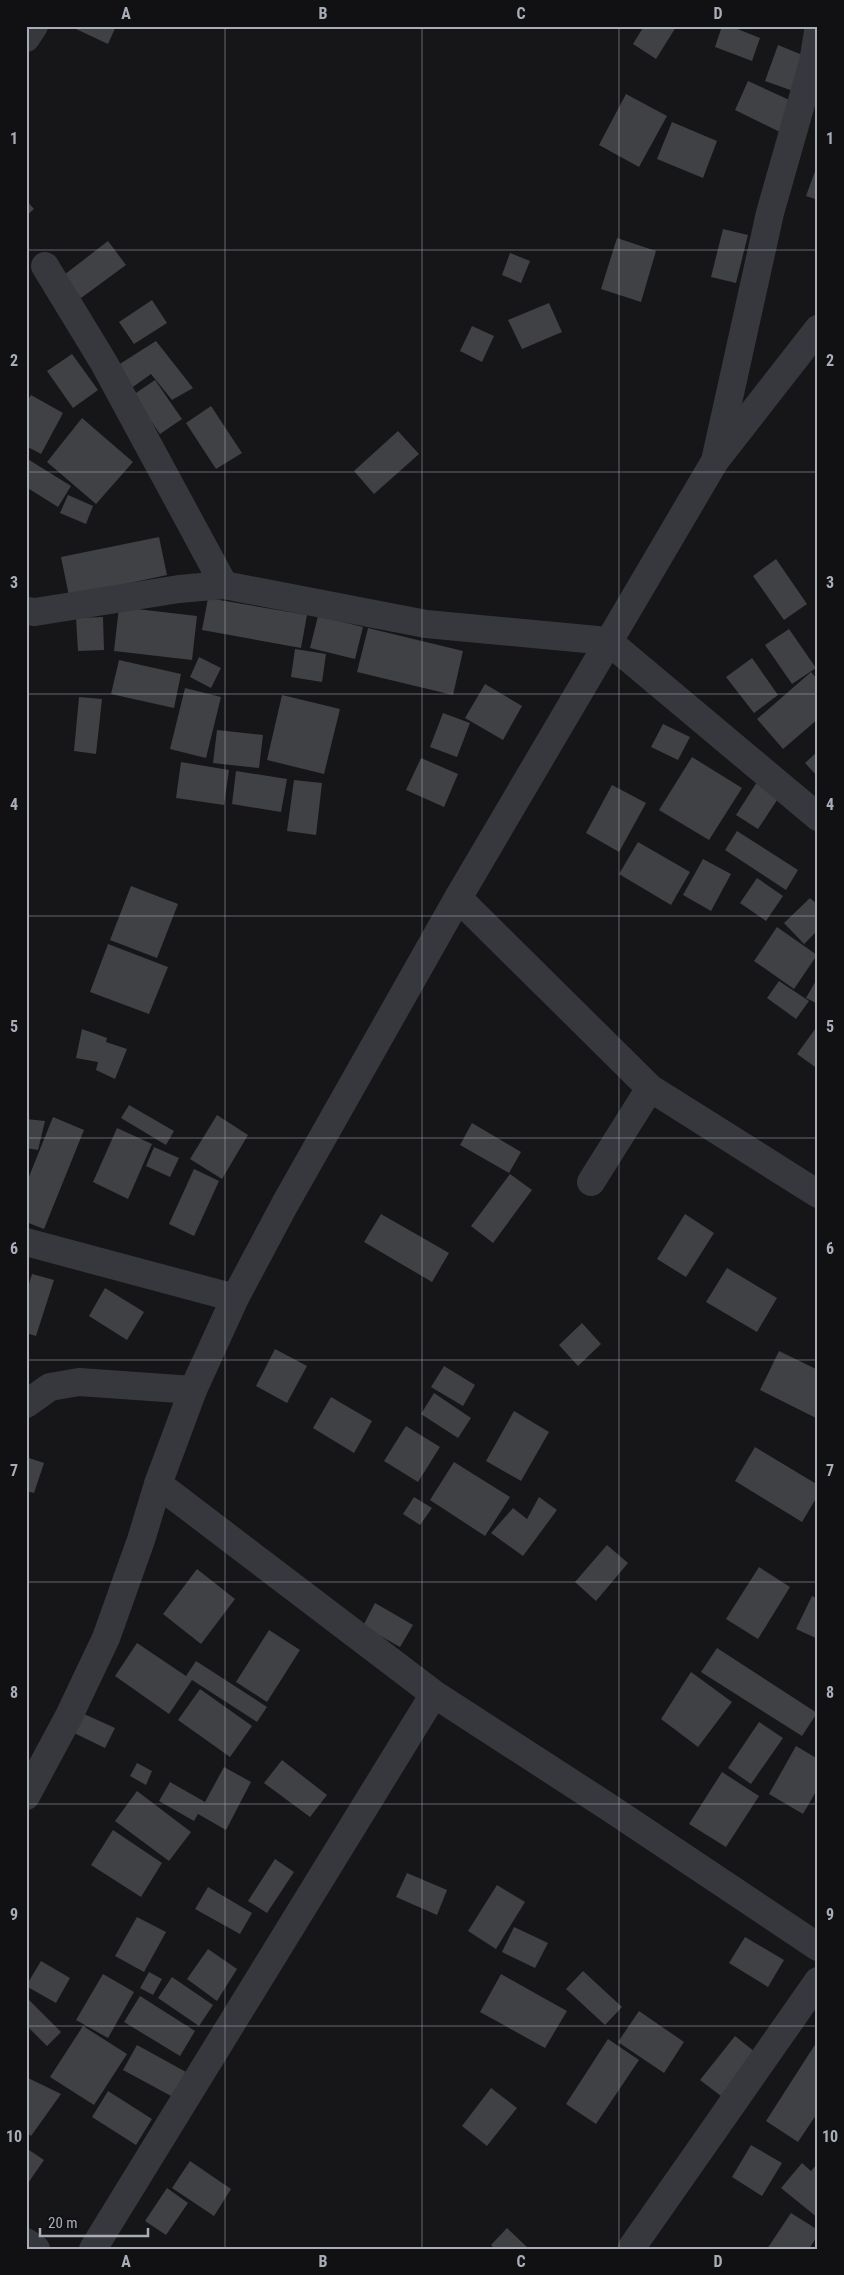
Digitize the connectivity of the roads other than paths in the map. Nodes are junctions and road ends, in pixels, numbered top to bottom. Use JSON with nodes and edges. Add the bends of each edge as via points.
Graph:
{"nodes":[{"id":1,"x":34,"y":26,"type":"edge"},
{"id":2,"x":818,"y":32,"type":"edge"},
{"id":3,"x":26,"y":38,"type":"edge"},
{"id":4,"x":46,"y":266,"type":"dead end"},
{"id":5,"x":818,"y":330,"type":"edge"},
{"id":6,"x":714,"y":461,"type":"junction"},
{"id":7,"x":224,"y":585,"type":"junction"},
{"id":8,"x":26,"y":611,"type":"edge"},
{"id":9,"x":608,"y":641,"type":"junction"},
{"id":10,"x":818,"y":817,"type":"edge"},
{"id":11,"x":458,"y":898,"type":"junction"},
{"id":12,"x":650,"y":1088,"type":"junction"},
{"id":13,"x":591,"y":1182,"type":"dead end"},
{"id":14,"x":818,"y":1194,"type":"edge"},
{"id":15,"x":26,"y":1242,"type":"edge"},
{"id":16,"x":235,"y":1298,"type":"junction"},
{"id":17,"x":193,"y":1390,"type":"junction"},
{"id":18,"x":26,"y":1404,"type":"edge"},
{"id":19,"x":158,"y":1484,"type":"junction"},
{"id":20,"x":434,"y":1694,"type":"junction"},
{"id":21,"x":26,"y":1796,"type":"edge"},
{"id":22,"x":818,"y":1947,"type":"edge"},
{"id":23,"x":818,"y":1981,"type":"edge"},
{"id":24,"x":26,"y":2242,"type":"edge"},
{"id":25,"x":633,"y":2248,"type":"edge"},
{"id":26,"x":36,"y":2249,"type":"edge"},
{"id":27,"x":93,"y":2249,"type":"edge"}],
"edges":[{"from":1,"to":3,"type":"street"},
{"from":2,"to":6,"type":"street","via":[[813,62],[770,214]]},
{"from":4,"to":7,"type":"street","via":[[104,363]]},
{"from":5,"to":6,"type":"street"},
{"from":6,"to":9,"type":"street"},
{"from":7,"to":8,"type":"street"},
{"from":7,"to":9,"type":"street","via":[[426,624]]},
{"from":9,"to":10,"type":"street"},
{"from":9,"to":11,"type":"street"},
{"from":11,"to":12,"type":"street"},
{"from":11,"to":16,"type":"street"},
{"from":12,"to":13,"type":"street"},
{"from":12,"to":14,"type":"street"},
{"from":15,"to":16,"type":"street"},
{"from":16,"to":17,"type":"street"},
{"from":17,"to":18,"type":"street","via":[[79,1382],[50,1387]]},
{"from":17,"to":19,"type":"street"},
{"from":19,"to":20,"type":"street"},
{"from":19,"to":21,"type":"street","via":[[106,1638]]},
{"from":20,"to":22,"type":"street"},
{"from":20,"to":27,"type":"street"},
{"from":23,"to":25,"type":"street"},
{"from":24,"to":26,"type":"street"}]}
